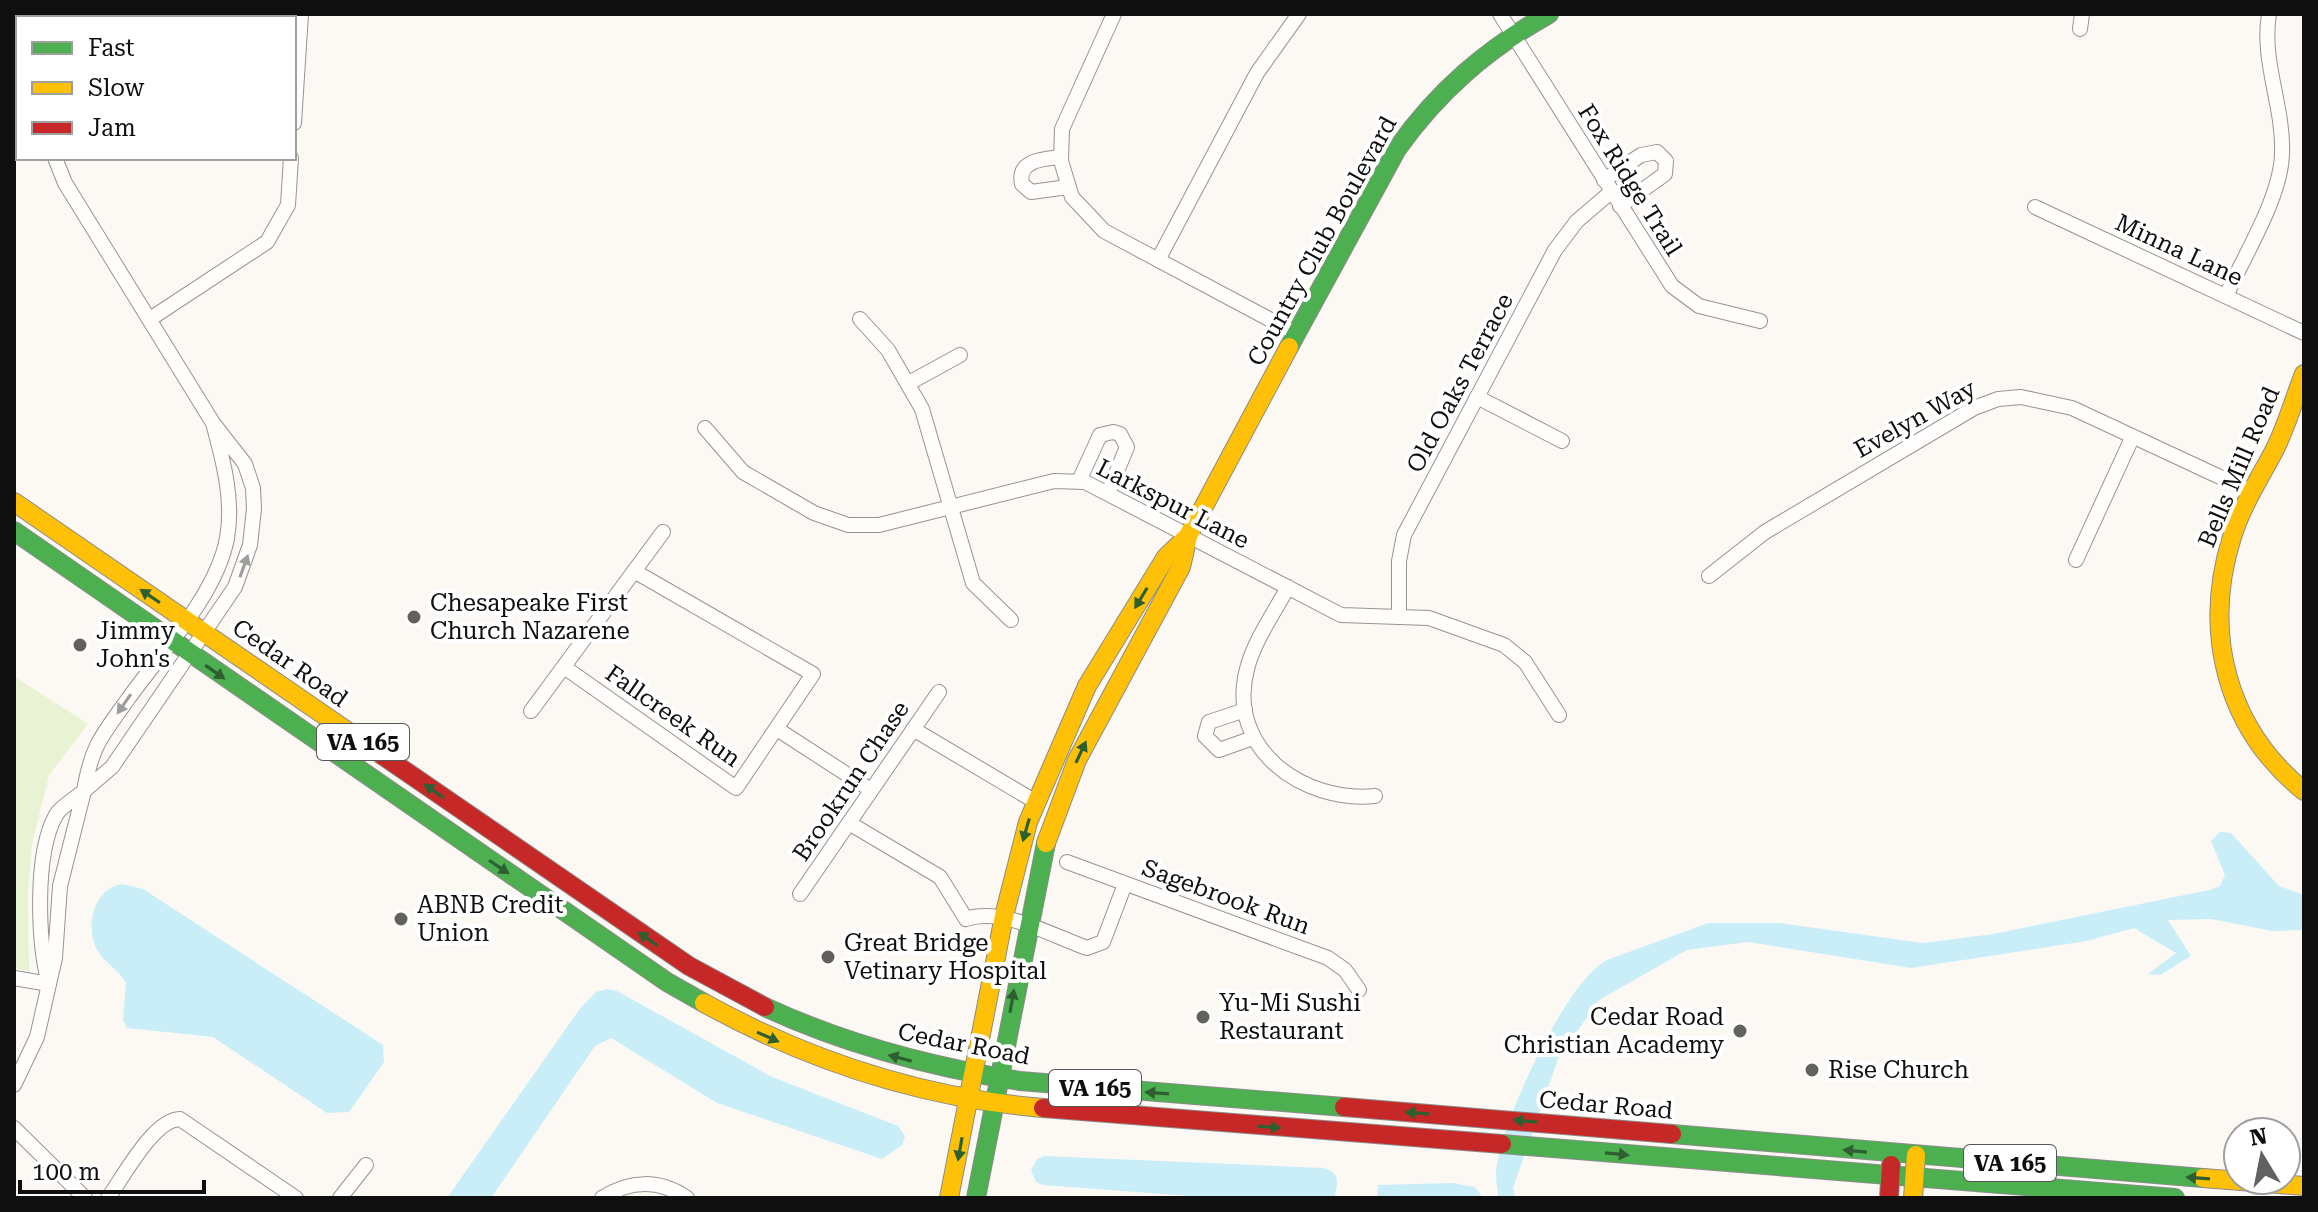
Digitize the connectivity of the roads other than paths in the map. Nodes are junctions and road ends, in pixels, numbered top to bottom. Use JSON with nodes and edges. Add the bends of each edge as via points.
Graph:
{"nodes":[{"id":1,"x":301,"y":14,"type":"edge"},
{"id":2,"x":1114,"y":14,"type":"edge"},
{"id":3,"x":1299,"y":14,"type":"edge"},
{"id":4,"x":1500,"y":14,"type":"edge"},
{"id":5,"x":1549,"y":14,"type":"edge"},
{"id":6,"x":2269,"y":14,"type":"edge"},
{"id":7,"x":1512,"y":35,"type":"junction"},
{"id":8,"x":296,"y":85,"type":"edge"},
{"id":9,"x":1060,"y":157,"type":"junction"},
{"id":10,"x":56,"y":160,"type":"edge"},
{"id":11,"x":291,"y":160,"type":"edge"},
{"id":12,"x":1608,"y":186,"type":"junction"},
{"id":13,"x":1068,"y":187,"type":"junction"},
{"id":14,"x":1620,"y":206,"type":"junction"},
{"id":15,"x":2035,"y":207,"type":"dead end"},
{"id":16,"x":1158,"y":260,"type":"junction"},
{"id":17,"x":2226,"y":296,"type":"junction"},
{"id":18,"x":150,"y":319,"type":"junction"},
{"id":19,"x":860,"y":319,"type":"dead end"},
{"id":20,"x":1760,"y":321,"type":"dead end"},
{"id":21,"x":2304,"y":333,"type":"edge"},
{"id":22,"x":1297,"y":334,"type":"junction"},
{"id":23,"x":960,"y":355,"type":"dead end"},
{"id":24,"x":2304,"y":374,"type":"edge"},
{"id":25,"x":909,"y":383,"type":"junction"},
{"id":26,"x":1477,"y":397,"type":"junction"},
{"id":27,"x":213,"y":423,"type":"junction"},
{"id":28,"x":705,"y":428,"type":"dead end"},
{"id":29,"x":2132,"y":438,"type":"junction"},
{"id":30,"x":1562,"y":441,"type":"dead end"},
{"id":31,"x":1079,"y":481,"type":"junction"},
{"id":32,"x":2250,"y":491,"type":"junction"},
{"id":33,"x":1108,"y":493,"type":"junction"},
{"id":34,"x":14,"y":502,"type":"edge"},
{"id":35,"x":951,"y":507,"type":"junction"},
{"id":36,"x":14,"y":531,"type":"edge"},
{"id":37,"x":663,"y":532,"type":"dead end"},
{"id":38,"x":1188,"y":536,"type":"junction"},
{"id":39,"x":2076,"y":560,"type":"dead end"},
{"id":40,"x":634,"y":571,"type":"junction"},
{"id":41,"x":1709,"y":576,"type":"dead end"},
{"id":42,"x":1288,"y":587,"type":"junction"},
{"id":43,"x":1399,"y":617,"type":"junction"},
{"id":44,"x":185,"y":619,"type":"junction"},
{"id":45,"x":1011,"y":620,"type":"dead end"},
{"id":46,"x":204,"y":633,"type":"junction"},
{"id":47,"x":169,"y":641,"type":"junction"},
{"id":48,"x":189,"y":653,"type":"junction"},
{"id":49,"x":564,"y":667,"type":"junction"},
{"id":50,"x":939,"y":692,"type":"dead end"},
{"id":51,"x":1245,"y":710,"type":"junction"},
{"id":52,"x":531,"y":711,"type":"dead end"},
{"id":53,"x":1559,"y":715,"type":"dead end"},
{"id":54,"x":777,"y":729,"type":"junction"},
{"id":55,"x":913,"y":729,"type":"junction"},
{"id":56,"x":1253,"y":738,"type":"junction"},
{"id":57,"x":871,"y":790,"type":"junction"},
{"id":58,"x":84,"y":791,"type":"junction"},
{"id":59,"x":2304,"y":791,"type":"edge"},
{"id":60,"x":1375,"y":796,"type":"dead end"},
{"id":61,"x":1036,"y":802,"type":"junction"},
{"id":62,"x":849,"y":823,"type":"junction"},
{"id":63,"x":1067,"y":862,"type":"dead end"},
{"id":64,"x":1125,"y":884,"type":"junction"},
{"id":65,"x":800,"y":894,"type":"dead end"},
{"id":66,"x":1015,"y":921,"type":"junction"},
{"id":67,"x":14,"y":978,"type":"edge"},
{"id":68,"x":49,"y":984,"type":"junction"},
{"id":69,"x":1359,"y":990,"type":"dead end"},
{"id":70,"x":974,"y":1075,"type":"junction"},
{"id":71,"x":998,"y":1078,"type":"junction"},
{"id":72,"x":14,"y":1085,"type":"edge"},
{"id":73,"x":969,"y":1099,"type":"junction"},
{"id":74,"x":994,"y":1104,"type":"junction"},
{"id":75,"x":14,"y":1128,"type":"edge"},
{"id":76,"x":1891,"y":1154,"type":"junction"},
{"id":77,"x":1916,"y":1155,"type":"junction"},
{"id":78,"x":366,"y":1165,"type":"dead end"},
{"id":79,"x":1890,"y":1176,"type":"junction"},
{"id":80,"x":1914,"y":1178,"type":"junction"},
{"id":81,"x":2304,"y":1186,"type":"edge"},
{"id":82,"x":85,"y":1198,"type":"edge"},
{"id":83,"x":108,"y":1198,"type":"edge"},
{"id":84,"x":296,"y":1198,"type":"edge"},
{"id":85,"x":340,"y":1198,"type":"edge"},
{"id":86,"x":602,"y":1198,"type":"edge"},
{"id":87,"x":687,"y":1198,"type":"edge"},
{"id":88,"x":949,"y":1198,"type":"edge"},
{"id":89,"x":976,"y":1198,"type":"edge"},
{"id":90,"x":1889,"y":1198,"type":"edge"},
{"id":91,"x":1913,"y":1198,"type":"edge"},
{"id":92,"x":2175,"y":1198,"type":"edge"}],
"edges":[{"from":1,"to":8,"type":"street"},
{"from":2,"to":9,"type":"street","via":[[1069,110]]},
{"from":3,"to":16,"type":"street","via":[[1257,73]]},
{"from":4,"to":7,"type":"street","name":"Fox Ridge Trail"},
{"from":5,"to":7,"type":"main road","name":"Country Club Boulevard"},
{"from":6,"to":17,"type":"street","via":[[2266,45],[2281,165]]},
{"from":7,"to":12,"type":"street","name":"Fox Ridge Trail"},
{"from":7,"to":22,"type":"main road","name":"Country Club Boulevard","via":[[1455,78],[1408,132]]},
{"from":9,"to":13,"type":"street"},
{"from":9,"to":13,"type":"street","via":[[1029,164],[1022,171],[1022,184],[1031,192]]},
{"from":10,"to":18,"type":"street"},
{"from":11,"to":18,"type":"street","via":[[288,205],[267,242]]},
{"from":12,"to":14,"type":"street","name":"Fox Ridge Trail"},
{"from":12,"to":14,"type":"street","name":"Old Oaks Terrace","via":[[1648,152],[1657,152],[1666,161],[1665,174]]},
{"from":12,"to":26,"type":"street","name":"Old Oaks Terrace","via":[[1555,250]]},
{"from":13,"to":16,"type":"street","via":[[1096,226]]},
{"from":14,"to":20,"type":"street","name":"Fox Ridge Trail","via":[[1684,298]]},
{"from":15,"to":17,"type":"street","name":"Minna Lane"},
{"from":16,"to":22,"type":"street"},
{"from":17,"to":21,"type":"street","name":"Minna Lane"},
{"from":18,"to":27,"type":"street"},
{"from":19,"to":25,"type":"street"},
{"from":22,"to":38,"type":"main road","name":"Country Club Boulevard"},
{"from":23,"to":25,"type":"street"},
{"from":24,"to":32,"type":"main road","name":"Bells Mill Road","via":[[2278,443]]},
{"from":25,"to":35,"type":"street","via":[[934,441]]},
{"from":26,"to":30,"type":"street"},
{"from":26,"to":43,"type":"street","name":"Old Oaks Terrace","via":[[1404,535]]},
{"from":27,"to":44,"type":"street","via":[[228,490],[228,537],[214,577]]},
{"from":46,"to":27,"type":"street","one_way":true,"via":[[235,587],[254,519],[253,488],[245,464]]},
{"from":28,"to":35,"type":"street","name":"Larkspur Lane","via":[[743,472],[828,520],[879,525]]},
{"from":29,"to":32,"type":"street","name":"Evelyn Way"},
{"from":29,"to":39,"type":"street"},
{"from":29,"to":41,"type":"street","name":"Evelyn Way","via":[[2072,408],[2044,400],[1998,399],[1955,417],[1765,532]]},
{"from":31,"to":33,"type":"street","name":"Larkspur Lane"},
{"from":31,"to":33,"type":"street","via":[[1100,435],[1120,434],[1127,447]]},
{"from":31,"to":35,"type":"street","name":"Larkspur Lane","via":[[1054,481]]},
{"from":32,"to":59,"type":"main road","name":"Bells Mill Road","via":[[2223,568],[2217,618],[2223,667],[2247,727],[2270,759]]},
{"from":33,"to":38,"type":"street","name":"Larkspur Lane"},
{"from":44,"to":34,"type":"main road","name":"Cedar Road","number":"VA 165","one_way":true},
{"from":35,"to":45,"type":"street","via":[[973,583]]},
{"from":36,"to":47,"type":"main road","name":"Cedar Road","number":"VA 165"},
{"from":37,"to":40,"type":"street"},
{"from":38,"to":42,"type":"street","name":"Larkspur Lane"},
{"from":38,"to":61,"type":"main road","name":"Country Club Boulevard","one_way":true,"via":[[1166,557],[1087,686]]},
{"from":66,"to":38,"type":"main road","name":"Country Club Boulevard","one_way":true,"via":[[1073,770],[1181,567]]},
{"from":40,"to":49,"type":"street"},
{"from":40,"to":54,"type":"street","name":"Fallcreek Run","via":[[813,674]]},
{"from":42,"to":43,"type":"street","name":"Larkspur Lane","via":[[1341,615]]},
{"from":42,"to":51,"type":"street","via":[[1247,667]]},
{"from":43,"to":53,"type":"street","name":"Larkspur Lane","via":[[1438,620],[1510,648]]},
{"from":44,"to":46,"type":"main road","name":"Cedar Road","number":"VA 165"},
{"from":44,"to":47,"type":"street"},
{"from":46,"to":48,"type":"street"},
{"from":70,"to":46,"type":"main road","name":"Cedar Road","number":"VA 165","one_way":true,"via":[[830,1036],[708,978]]},
{"from":47,"to":48,"type":"main road","name":"Cedar Road","number":"VA 165"},
{"from":47,"to":58,"type":"street","one_way":true,"via":[[91,751]]},
{"from":48,"to":58,"type":"street","via":[[112,767]]},
{"from":48,"to":73,"type":"main road","name":"Cedar Road","number":"VA 165","one_way":true,"via":[[706,1005],[828,1062]]},
{"from":49,"to":52,"type":"street"},
{"from":49,"to":54,"type":"street","name":"Fallcreek Run","via":[[736,788]]},
{"from":50,"to":55,"type":"street","name":"Brookrun Chase"},
{"from":51,"to":56,"type":"street"},
{"from":51,"to":56,"type":"street","via":[[1209,722],[1205,736],[1219,750]]},
{"from":54,"to":57,"type":"street"},
{"from":55,"to":57,"type":"street","name":"Brookrun Chase"},
{"from":55,"to":61,"type":"street"},
{"from":56,"to":60,"type":"street","via":[[1274,766],[1294,781],[1341,797]]},
{"from":57,"to":62,"type":"street","name":"Brookrun Chase"},
{"from":58,"to":68,"type":"street","via":[[60,886]]},
{"from":58,"to":68,"type":"street","via":[[56,814],[44,862],[41,905]]},
{"from":61,"to":66,"type":"main road","name":"Country Club Boulevard","one_way":true},
{"from":62,"to":65,"type":"street","name":"Brookrun Chase"},
{"from":62,"to":66,"type":"street","via":[[940,877],[966,919],[983,913]]},
{"from":63,"to":64,"type":"street","name":"Sagebrook Run"},
{"from":64,"to":66,"type":"street","via":[[1107,935],[1095,947]]},
{"from":64,"to":69,"type":"street","name":"Sagebrook Run","via":[[1328,958]]},
{"from":66,"to":70,"type":"main road","name":"Country Club Boulevard"},
{"from":71,"to":66,"type":"main road","name":"Country Club Boulevard","one_way":true},
{"from":67,"to":68,"type":"street"},
{"from":68,"to":72,"type":"street","via":[[37,1037]]},
{"from":70,"to":71,"type":"main road","name":"Cedar Road","number":"VA 165"},
{"from":70,"to":73,"type":"main road","name":"Country Club Boulevard"},
{"from":71,"to":74,"type":"main road","name":"Country Club Boulevard"},
{"from":76,"to":71,"type":"main road","name":"Cedar Road","number":"VA 165","one_way":true},
{"from":73,"to":74,"type":"main road","name":"Cedar Road","number":"VA 165"},
{"from":73,"to":88,"type":"main road","name":"Country Club Boulevard","one_way":true},
{"from":74,"to":79,"type":"main road","name":"Cedar Road","number":"VA 165","one_way":true},
{"from":74,"to":89,"type":"main road","name":"Country Club Boulevard"},
{"from":75,"to":82,"type":"street"},
{"from":76,"to":77,"type":"main road","name":"Cedar Road","number":"VA 165"},
{"from":76,"to":79,"type":"main road"},
{"from":77,"to":80,"type":"main road"},
{"from":81,"to":77,"type":"main road","name":"Cedar Road","number":"VA 165","one_way":true},
{"from":78,"to":85,"type":"street"},
{"from":79,"to":80,"type":"main road","name":"Cedar Road","number":"VA 165"},
{"from":79,"to":90,"type":"main road"},
{"from":80,"to":91,"type":"main road"},
{"from":80,"to":92,"type":"main road","name":"Cedar Road","number":"VA 165"},
{"from":83,"to":84,"type":"street","via":[[162,1123],[180,1119]]},
{"from":86,"to":87,"type":"street","via":[[645,1183]]}]}
